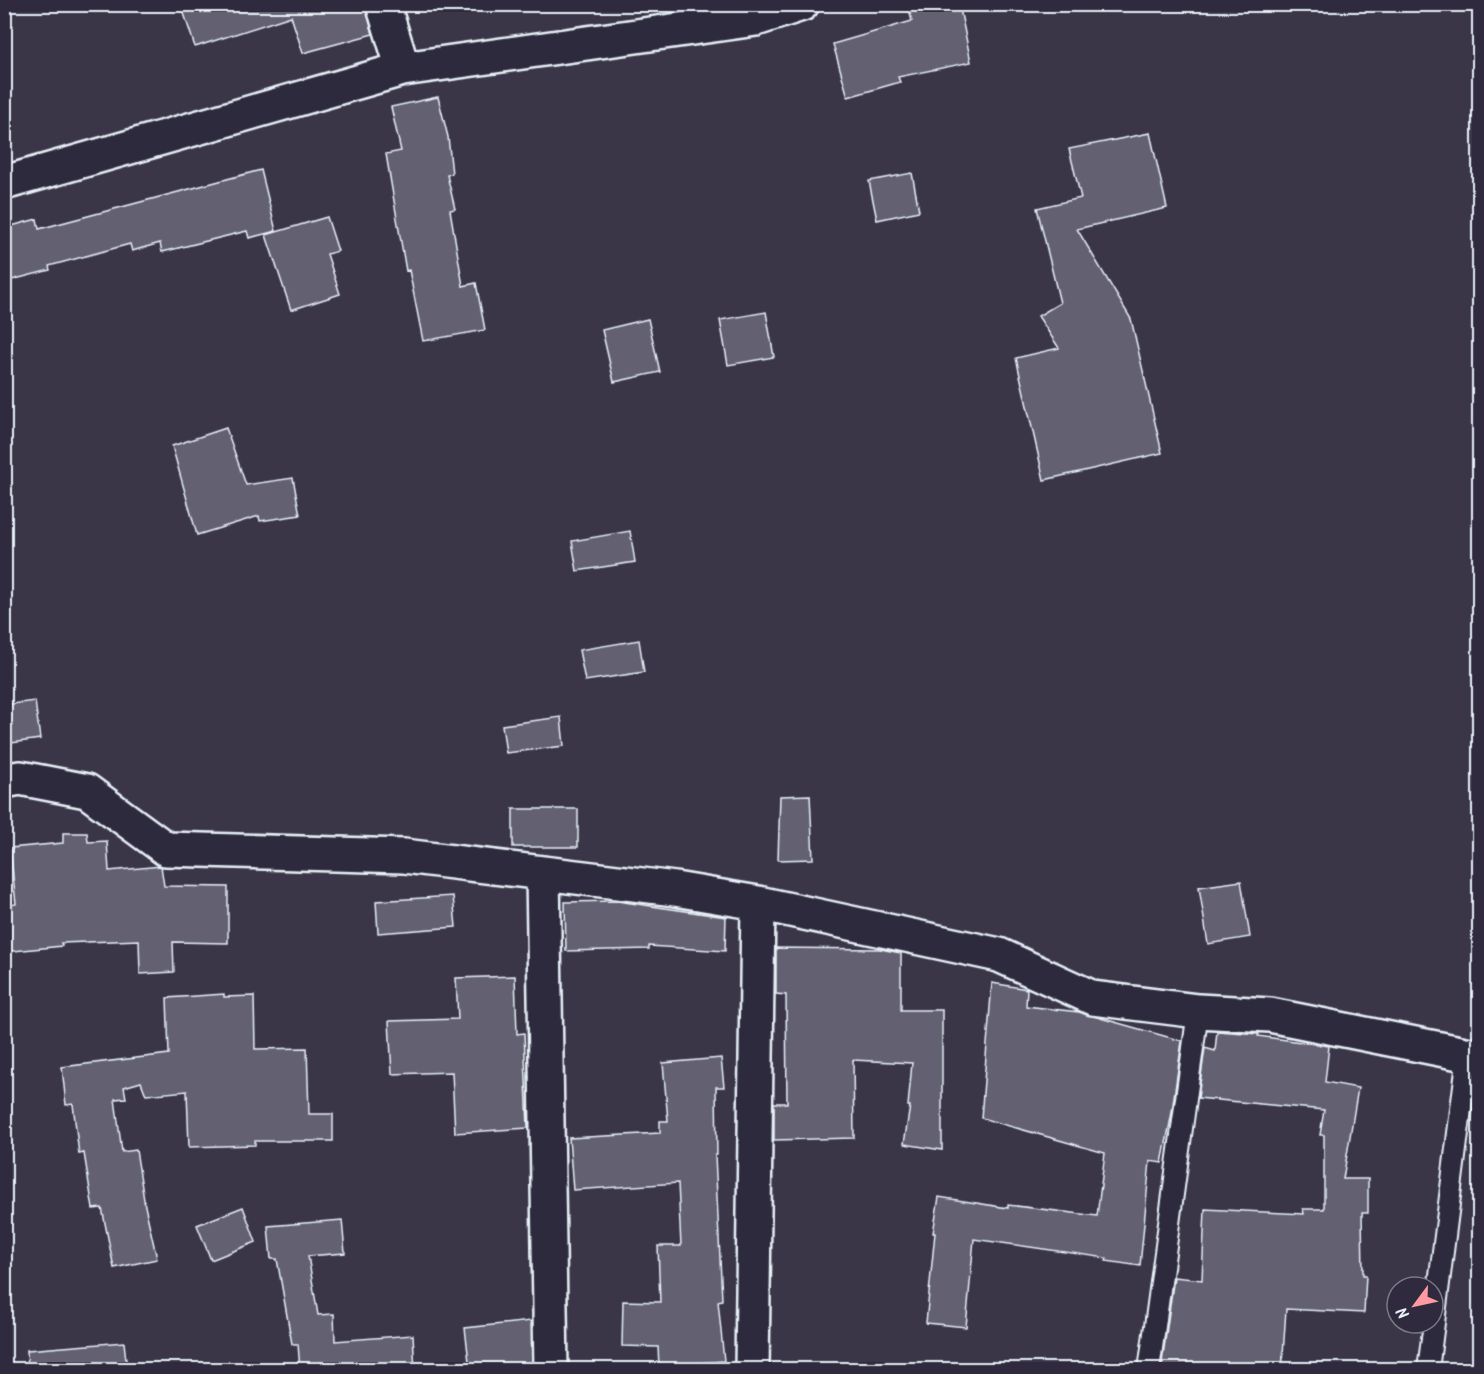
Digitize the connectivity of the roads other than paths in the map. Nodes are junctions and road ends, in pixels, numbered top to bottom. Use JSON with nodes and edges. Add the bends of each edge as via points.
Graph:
{"nodes":[{"id":1,"x":383,"y":4,"type":"edge"},
{"id":2,"x":802,"y":4,"type":"edge"},
{"id":3,"x":403,"y":69,"type":"junction"},
{"id":4,"x":4,"y":183,"type":"edge"},
{"id":5,"x":4,"y":781,"type":"edge"},
{"id":6,"x":543,"y":873,"type":"junction"},
{"id":7,"x":758,"y":903,"type":"junction"},
{"id":8,"x":1198,"y":1011,"type":"junction"},
{"id":9,"x":1474,"y":1056,"type":"edge"},
{"id":10,"x":551,"y":1370,"type":"edge"},
{"id":11,"x":752,"y":1370,"type":"edge"},
{"id":12,"x":1149,"y":1370,"type":"edge"},
{"id":13,"x":1428,"y":1370,"type":"edge"}],
"edges":[{"from":1,"to":3,"type":"street"},
{"from":2,"to":3,"type":"street","via":[[756,19]]},
{"from":3,"to":4,"type":"street"},
{"from":5,"to":6,"type":"street","via":[[21,778],[87,791],[166,849],[404,856]]},
{"from":6,"to":7,"type":"street"},
{"from":6,"to":10,"type":"street"},
{"from":7,"to":8,"type":"street","via":[[999,955],[1093,998]]},
{"from":7,"to":11,"type":"street"},
{"from":8,"to":9,"type":"street","via":[[1270,1015]]},
{"from":8,"to":12,"type":"lane"},
{"from":9,"to":13,"type":"lane"}]}
